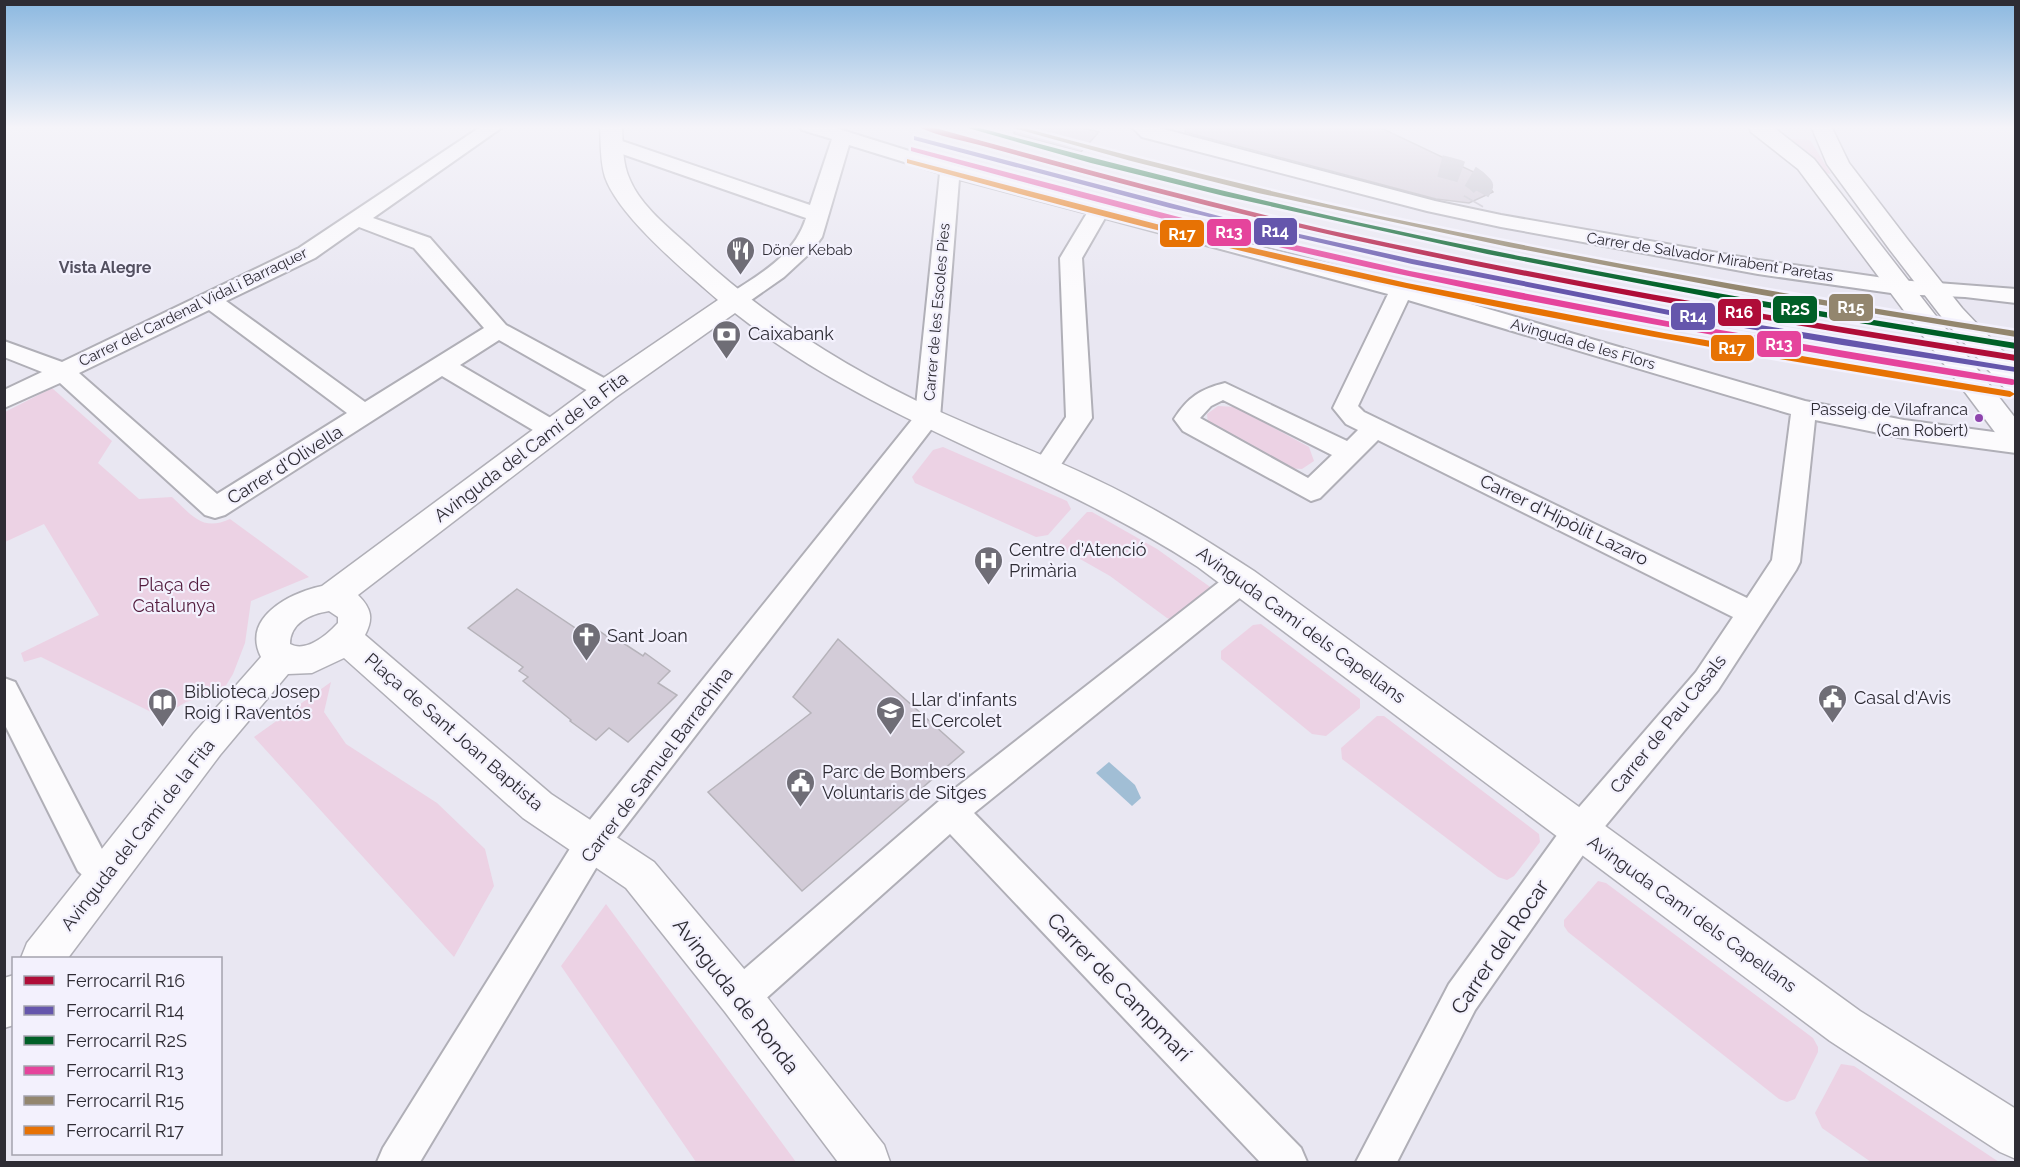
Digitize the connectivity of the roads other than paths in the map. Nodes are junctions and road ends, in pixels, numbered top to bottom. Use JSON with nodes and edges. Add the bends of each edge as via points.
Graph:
{"nodes":[{"id":1,"x":414,"y":180,"type":"edge"},
{"id":2,"x":619,"y":180,"type":"edge"},
{"id":3,"x":729,"y":180,"type":"edge"},
{"id":4,"x":829,"y":180,"type":"edge"},
{"id":5,"x":949,"y":180,"type":"edge"},
{"id":6,"x":988,"y":180,"type":"edge"},
{"id":7,"x":1332,"y":180,"type":"edge"},
{"id":8,"x":1818,"y":180,"type":"edge"},
{"id":9,"x":1850,"y":180,"type":"edge"},
{"id":10,"x":1473,"y":202,"type":"dead end"},
{"id":11,"x":1099,"y":211,"type":"junction"},
{"id":12,"x":818,"y":215,"type":"junction"},
{"id":13,"x":1490,"y":218,"type":"junction"},
{"id":14,"x":356,"y":219,"type":"junction"},
{"id":15,"x":1898,"y":287,"type":"junction"},
{"id":16,"x":1932,"y":288,"type":"junction"},
{"id":17,"x":1401,"y":291,"type":"junction"},
{"id":18,"x":2016,"y":296,"type":"edge"},
{"id":19,"x":209,"y":299,"type":"junction"},
{"id":20,"x":736,"y":300,"type":"junction"},
{"id":21,"x":498,"y":330,"type":"junction"},
{"id":22,"x":4,"y":348,"type":"edge"},
{"id":23,"x":442,"y":365,"type":"junction"},
{"id":24,"x":62,"y":372,"type":"junction"},
{"id":25,"x":2016,"y":383,"type":"edge"},
{"id":26,"x":606,"y":390,"type":"junction"},
{"id":27,"x":4,"y":400,"type":"edge"},
{"id":28,"x":1804,"y":409,"type":"junction"},
{"id":29,"x":366,"y":415,"type":"junction"},
{"id":30,"x":927,"y":418,"type":"junction"},
{"id":31,"x":1376,"y":428,"type":"junction"},
{"id":32,"x":552,"y":430,"type":"junction"},
{"id":33,"x":2016,"y":442,"type":"edge"},
{"id":34,"x":1348,"y":452,"type":"junction"},
{"id":35,"x":1045,"y":468,"type":"junction"},
{"id":36,"x":1242,"y":580,"type":"junction"},
{"id":37,"x":330,"y":598,"type":"junction"},
{"id":38,"x":1751,"y":613,"type":"junction"},
{"id":39,"x":346,"y":639,"type":"junction"},
{"id":40,"x":281,"y":658,"type":"junction"},
{"id":41,"x":4,"y":691,"type":"edge"},
{"id":42,"x":951,"y":812,"type":"junction"},
{"id":43,"x":1580,"y":831,"type":"junction"},
{"id":44,"x":593,"y":842,"type":"junction"},
{"id":45,"x":106,"y":874,"type":"junction"},
{"id":46,"x":43,"y":957,"type":"edge"},
{"id":47,"x":740,"y":997,"type":"junction"},
{"id":48,"x":2016,"y":1136,"type":"edge"},
{"id":49,"x":397,"y":1162,"type":"edge"},
{"id":50,"x":867,"y":1162,"type":"edge"},
{"id":51,"x":1287,"y":1162,"type":"edge"},
{"id":52,"x":1376,"y":1162,"type":"edge"}],
"edges":[{"from":1,"to":14,"type":"street","name":"Carrer del Cardenal Vidal i Barraquer"},
{"from":2,"to":20,"type":"street","name":"Avinguda Camí dels Capellans","via":[[648,220],[694,268]]},
{"from":3,"to":12,"type":"street"},
{"from":4,"to":12,"type":"street"},
{"from":5,"to":30,"type":"street","name":"Carrer de les Escoles Pies"},
{"from":6,"to":11,"type":"street","name":"Avinguda de les Flors"},
{"from":7,"to":13,"type":"street","name":"Carrer de Salvador Mirabent Paretas"},
{"from":8,"to":15,"type":"street"},
{"from":9,"to":16,"type":"street"},
{"from":10,"to":13,"type":"street"},
{"from":11,"to":17,"type":"street","name":"Avinguda de les Flors"},
{"from":11,"to":35,"type":"street","via":[[1071,258],[1078,418]]},
{"from":12,"to":20,"type":"street","via":[[801,252]]},
{"from":13,"to":15,"type":"street","name":"Carrer de Salvador Mirabent Paretas","via":[[1758,267]]},
{"from":14,"to":19,"type":"street","name":"Carrer del Cardenal Vidal i Barraquer","via":[[307,253]]},
{"from":14,"to":21,"type":"street","via":[[422,243]]},
{"from":15,"to":16,"type":"street","name":"Carrer de Salvador Mirabent Paretas"},
{"from":15,"to":33,"type":"street"},
{"from":16,"to":18,"type":"street","name":"Carrer de Salvador Mirabent Paretas"},
{"from":16,"to":25,"type":"street"},
{"from":17,"to":28,"type":"street","name":"Avinguda de les Flors"},
{"from":17,"to":31,"type":"street","name":"Carrer d'Hipòlit Lazaro","via":[[1345,408]]},
{"from":19,"to":24,"type":"street","name":"Carrer del Cardenal Vidal i Barraquer"},
{"from":19,"to":29,"type":"street"},
{"from":20,"to":26,"type":"street","name":"Avinguda del Camí de la Fita"},
{"from":20,"to":30,"type":"street","name":"Avinguda Camí dels Capellans","via":[[810,356]]},
{"from":21,"to":23,"type":"street","name":"Carrer d'Olivella"},
{"from":21,"to":26,"type":"street"},
{"from":22,"to":24,"type":"street"},
{"from":23,"to":29,"type":"street","name":"Carrer d'Olivella"},
{"from":23,"to":32,"type":"street"},
{"from":24,"to":27,"type":"street","name":"Carrer del Cardenal Vidal i Barraquer"},
{"from":24,"to":29,"type":"street","name":"Carrer d'Olivella","via":[[215,508]]},
{"from":26,"to":32,"type":"street","name":"Avinguda del Camí de la Fita"},
{"from":28,"to":33,"type":"street","name":"Avinguda de les Flors","via":[[1904,429]]},
{"from":28,"to":38,"type":"street","name":"Carrer de Pau Casals","via":[[1786,562]]},
{"from":30,"to":35,"type":"street","name":"Avinguda Camí dels Capellans"},
{"from":30,"to":44,"type":"street","name":"Carrer de Samuel Barrachina"},
{"from":31,"to":34,"type":"street"},
{"from":31,"to":38,"type":"street","name":"Carrer d'Hipòlit Lazaro"},
{"from":32,"to":37,"type":"street","name":"Avinguda del Camí de la Fita"},
{"from":34,"to":34,"type":"street","via":[[1311,491],[1192,425],[1187,418],[1192,408],[1208,395],[1225,391]]},
{"from":35,"to":36,"type":"street","name":"Avinguda Camí dels Capellans","via":[[1186,542]]},
{"from":36,"to":42,"type":"street"},
{"from":36,"to":43,"type":"street","name":"Avinguda Camí dels Capellans"},
{"from":37,"to":39,"type":"street","via":[[343,601],[355,616],[354,627]]},
{"from":37,"to":40,"type":"street","via":[[299,606],[276,627],[271,639],[273,650]]},
{"from":38,"to":43,"type":"street","name":"Carrer de Pau Casals","via":[[1707,681]]},
{"from":39,"to":40,"type":"street","via":[[314,658]]},
{"from":39,"to":44,"type":"street","name":"Plaça de Sant Joan Baptista","via":[[537,806]]},
{"from":40,"to":45,"type":"street","name":"Avinguda del Camí de la Fita","via":[[207,744]]},
{"from":41,"to":45,"type":"street","via":[[90,860]]},
{"from":42,"to":47,"type":"street"},
{"from":42,"to":51,"type":"street","name":"Carrer de Campmarí"},
{"from":43,"to":48,"type":"street","name":"Avinguda Camí dels Capellans","via":[[1845,1026]]},
{"from":43,"to":52,"type":"street","name":"Carrer del Rocar","via":[[1462,997]]},
{"from":44,"to":47,"type":"street","name":"Avinguda de Ronda","via":[[640,875]]},
{"from":44,"to":49,"type":"street","name":"Carrer de Samuel Barrachina"},
{"from":45,"to":46,"type":"street","name":"Avinguda del Camí de la Fita"},
{"from":47,"to":50,"type":"street","name":"Avinguda de Ronda"}]}
